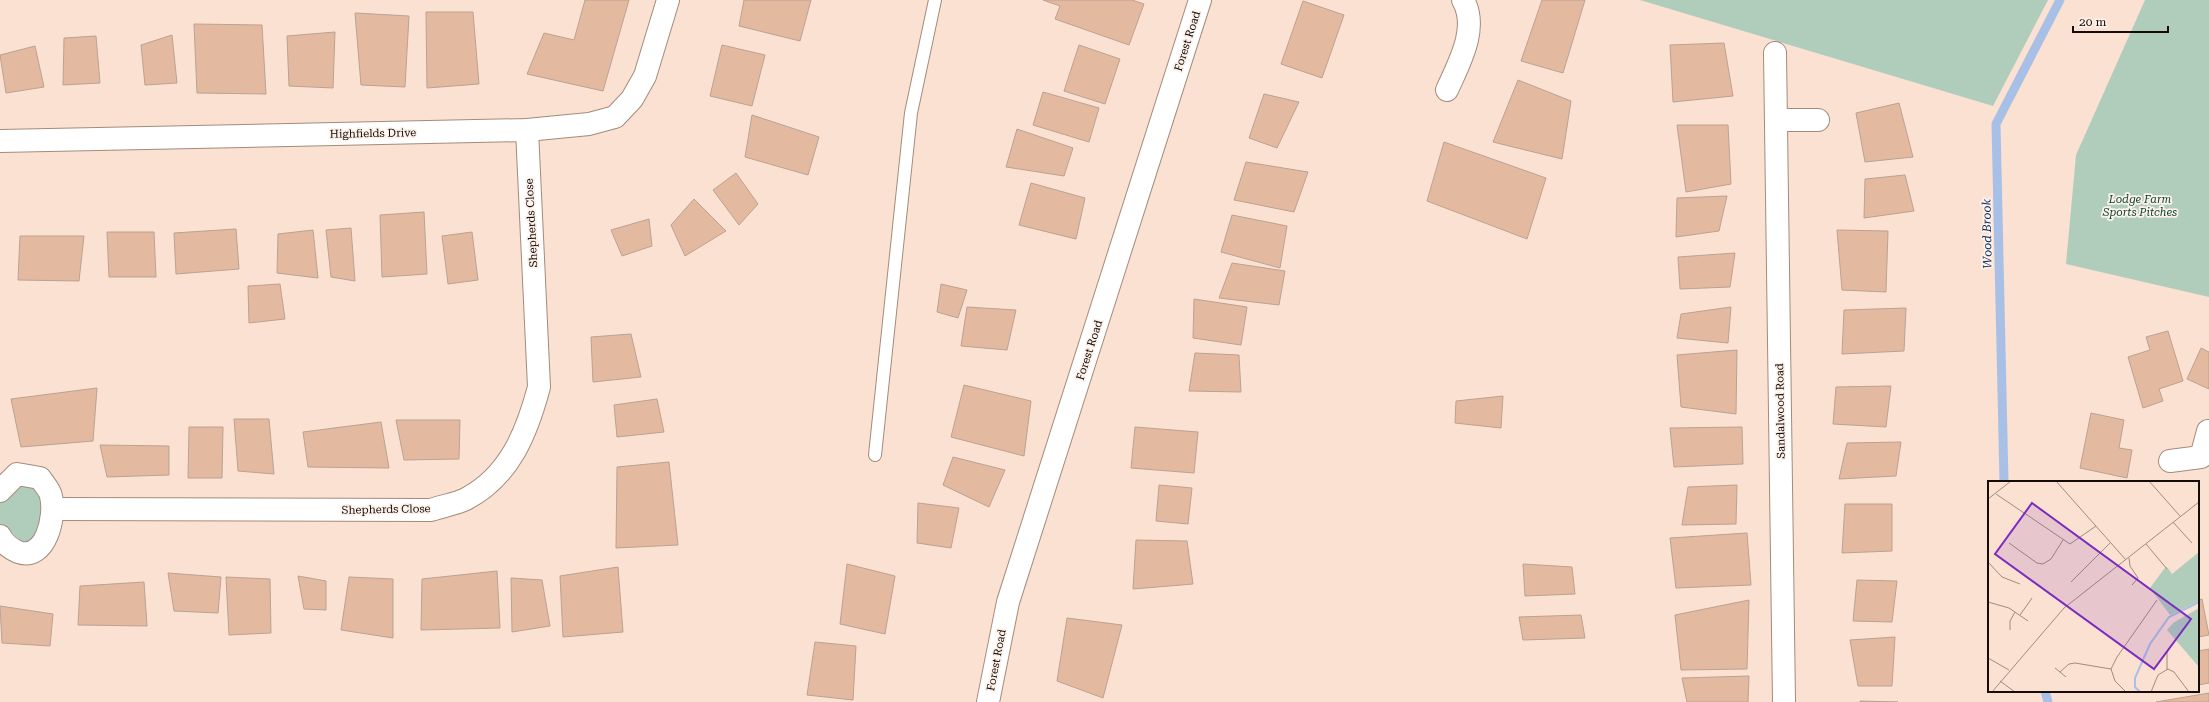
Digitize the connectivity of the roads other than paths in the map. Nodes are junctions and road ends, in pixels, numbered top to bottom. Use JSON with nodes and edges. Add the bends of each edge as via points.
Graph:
{"nodes":[{"id":1,"x":668,"y":0,"type":"edge"},
{"id":2,"x":935,"y":0,"type":"edge"},
{"id":3,"x":1200,"y":0,"type":"edge"},
{"id":4,"x":1463,"y":0,"type":"edge"},
{"id":5,"x":1774,"y":53,"type":"dead end"},
{"id":6,"x":1447,"y":90,"type":"dead end"},
{"id":7,"x":1776,"y":120,"type":"junction"},
{"id":8,"x":1818,"y":120,"type":"dead end"},
{"id":9,"x":527,"y":130,"type":"junction"},
{"id":10,"x":0,"y":141,"type":"edge"},
{"id":11,"x":2208,"y":431,"type":"edge"},
{"id":12,"x":876,"y":455,"type":"dead end"},
{"id":13,"x":2170,"y":461,"type":"dead end"},
{"id":14,"x":2205,"y":462,"type":"edge"},
{"id":15,"x":0,"y":491,"type":"edge"},
{"id":16,"x":53,"y":510,"type":"junction"},
{"id":17,"x":0,"y":536,"type":"edge"},
{"id":18,"x":988,"y":702,"type":"edge"},
{"id":19,"x":1784,"y":702,"type":"edge"}],
"edges":[{"from":1,"to":9,"type":"street","name":"Highfields Drive","via":[[645,76],[632,99],[615,117],[589,124]]},
{"from":2,"to":12,"type":"lane","via":[[911,113]]},
{"from":3,"to":18,"type":"street","name":"Forest Road","via":[[1008,602]]},
{"from":4,"to":6,"type":"street","via":[[1468,9],[1469,27],[1462,54]]},
{"from":5,"to":7,"type":"street","name":"Sandalwood Road"},
{"from":7,"to":8,"type":"street"},
{"from":7,"to":19,"type":"street","name":"Sandalwood Road"},
{"from":9,"to":10,"type":"street","name":"Highfields Drive"},
{"from":9,"to":16,"type":"street","name":"Shepherds Close","via":[[539,386],[530,420],[518,449],[496,478],[466,499],[431,510]]},
{"from":11,"to":14,"type":"street"},
{"from":13,"to":14,"type":"street"},
{"from":15,"to":16,"type":"street","via":[[17,474],[40,478],[51,495]]},
{"from":16,"to":17,"type":"street","via":[[43,543],[32,552],[22,553],[10,549]]}]}
